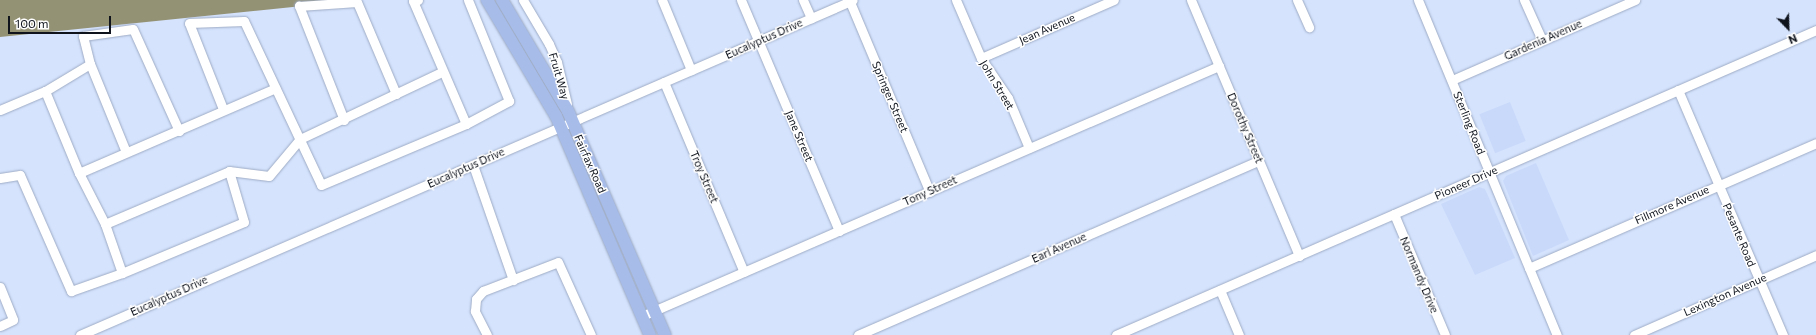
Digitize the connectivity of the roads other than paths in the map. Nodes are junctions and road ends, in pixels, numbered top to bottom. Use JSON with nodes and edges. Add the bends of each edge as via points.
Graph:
{"nodes":[{"id":1,"x":418,"y":0,"type":"edge"},
{"id":2,"x":468,"y":0,"type":"edge"},
{"id":3,"x":487,"y":0,"type":"edge"},
{"id":4,"x":502,"y":0,"type":"edge"},
{"id":5,"x":523,"y":0,"type":"edge"},
{"id":6,"x":662,"y":0,"type":"edge"},
{"id":7,"x":741,"y":0,"type":"edge"},
{"id":8,"x":803,"y":0,"type":"edge"},
{"id":9,"x":956,"y":0,"type":"edge"},
{"id":10,"x":1114,"y":0,"type":"edge"},
{"id":11,"x":1191,"y":0,"type":"edge"},
{"id":12,"x":1297,"y":0,"type":"edge"},
{"id":13,"x":1418,"y":0,"type":"edge"},
{"id":14,"x":1524,"y":0,"type":"edge"},
{"id":15,"x":1635,"y":0,"type":"edge"},
{"id":16,"x":851,"y":1,"type":"edge"},
{"id":17,"x":1623,"y":2,"type":"edge"},
{"id":18,"x":811,"y":18,"type":"junction"},
{"id":19,"x":1309,"y":27,"type":"dead end"},
{"id":20,"x":1816,"y":30,"type":"edge"},
{"id":21,"x":1542,"y":40,"type":"junction"},
{"id":22,"x":759,"y":41,"type":"junction"},
{"id":23,"x":981,"y":58,"type":"junction"},
{"id":24,"x":90,"y":64,"type":"junction"},
{"id":25,"x":1219,"y":66,"type":"junction"},
{"id":26,"x":691,"y":70,"type":"junction"},
{"id":27,"x":442,"y":72,"type":"junction"},
{"id":28,"x":1452,"y":80,"type":"junction"},
{"id":29,"x":664,"y":82,"type":"junction"},
{"id":30,"x":275,"y":88,"type":"junction"},
{"id":31,"x":1678,"y":90,"type":"junction"},
{"id":32,"x":45,"y":91,"type":"junction"},
{"id":33,"x":396,"y":94,"type":"junction"},
{"id":34,"x":223,"y":109,"type":"junction"},
{"id":35,"x":0,"y":110,"type":"edge"},
{"id":36,"x":567,"y":119,"type":"junction"},
{"id":37,"x":344,"y":120,"type":"junction"},
{"id":38,"x":466,"y":124,"type":"junction"},
{"id":39,"x":179,"y":131,"type":"junction"},
{"id":40,"x":300,"y":139,"type":"junction"},
{"id":41,"x":1816,"y":143,"type":"edge"},
{"id":42,"x":1029,"y":148,"type":"junction"},
{"id":43,"x":126,"y":152,"type":"junction"},
{"id":44,"x":1259,"y":161,"type":"junction"},
{"id":45,"x":473,"y":165,"type":"junction"},
{"id":46,"x":229,"y":171,"type":"junction"},
{"id":47,"x":79,"y":173,"type":"junction"},
{"id":48,"x":1489,"y":173,"type":"junction"},
{"id":49,"x":0,"y":178,"type":"edge"},
{"id":50,"x":1718,"y":185,"type":"junction"},
{"id":51,"x":930,"y":192,"type":"junction"},
{"id":52,"x":1394,"y":214,"type":"junction"},
{"id":53,"x":105,"y":224,"type":"junction"},
{"id":54,"x":839,"y":231,"type":"junction"},
{"id":55,"x":1299,"y":256,"type":"junction"},
{"id":56,"x":1816,"y":256,"type":"edge"},
{"id":57,"x":1529,"y":268,"type":"junction"},
{"id":58,"x":744,"y":272,"type":"junction"},
{"id":59,"x":122,"y":273,"type":"junction"},
{"id":60,"x":513,"y":280,"type":"junction"},
{"id":61,"x":1758,"y":281,"type":"junction"},
{"id":62,"x":0,"y":287,"type":"edge"},
{"id":63,"x":1220,"y":290,"type":"junction"},
{"id":64,"x":654,"y":311,"type":"junction"},
{"id":65,"x":642,"y":316,"type":"junction"},
{"id":66,"x":0,"y":326,"type":"edge"},
{"id":67,"x":95,"y":332,"type":"edge"},
{"id":68,"x":80,"y":335,"type":"edge"},
{"id":69,"x":487,"y":335,"type":"edge"},
{"id":70,"x":591,"y":335,"type":"edge"},
{"id":71,"x":650,"y":335,"type":"edge"},
{"id":72,"x":665,"y":335,"type":"edge"},
{"id":73,"x":858,"y":335,"type":"edge"},
{"id":74,"x":1116,"y":335,"type":"edge"},
{"id":75,"x":1238,"y":335,"type":"edge"},
{"id":76,"x":1445,"y":335,"type":"edge"},
{"id":77,"x":1557,"y":335,"type":"edge"},
{"id":78,"x":1634,"y":335,"type":"edge"},
{"id":79,"x":1783,"y":335,"type":"edge"}],
"edges":[{"from":1,"to":27,"type":"street","via":[[413,1]]},
{"from":2,"to":38,"type":"street","via":[[509,101]]},
{"from":3,"to":36,"type":"main road","name":"Fairfax Road"},
{"from":4,"to":36,"type":"main road","name":"Fairfax Road"},
{"from":5,"to":36,"type":"street","name":"Fruit Way","via":[[550,44],[557,62]]},
{"from":6,"to":26,"type":"street"},
{"from":7,"to":22,"type":"street","name":"Jane Street"},
{"from":8,"to":18,"type":"street"},
{"from":9,"to":23,"type":"street","name":"John Street"},
{"from":10,"to":23,"type":"street","name":"Jean Avenue"},
{"from":11,"to":25,"type":"street","name":"Dorothy Street"},
{"from":12,"to":19,"type":"street"},
{"from":13,"to":28,"type":"street","name":"Sterling Road"},
{"from":14,"to":21,"type":"street"},
{"from":15,"to":17,"type":"street","name":"Gardenia Avenue"},
{"from":16,"to":18,"type":"street","name":"Eucalyptus Drive"},
{"from":16,"to":51,"type":"street","name":"Springer Street"},
{"from":17,"to":21,"type":"street","name":"Gardenia Avenue"},
{"from":18,"to":22,"type":"street","name":"Eucalyptus Drive"},
{"from":20,"to":31,"type":"street","name":"Pioneer Drive"},
{"from":21,"to":28,"type":"street","name":"Gardenia Avenue"},
{"from":22,"to":26,"type":"street","name":"Eucalyptus Drive"},
{"from":22,"to":54,"type":"street","name":"Jane Street"},
{"from":23,"to":42,"type":"street","name":"John Street","via":[[1008,98]]},
{"from":24,"to":32,"type":"street"},
{"from":24,"to":39,"type":"street","via":[[83,36],[133,28]]},
{"from":24,"to":43,"type":"street"},
{"from":25,"to":42,"type":"street","name":"Tony Street"},
{"from":25,"to":44,"type":"street","name":"Dorothy Street"},
{"from":26,"to":29,"type":"street","name":"Eucalyptus Drive"},
{"from":27,"to":33,"type":"street"},
{"from":27,"to":38,"type":"street"},
{"from":28,"to":48,"type":"street","name":"Sterling Road"},
{"from":29,"to":36,"type":"street","name":"Eucalyptus Drive"},
{"from":29,"to":58,"type":"street","name":"Troy Street"},
{"from":30,"to":34,"type":"street"},
{"from":30,"to":34,"type":"street","via":[[244,21],[189,23]]},
{"from":30,"to":40,"type":"street"},
{"from":31,"to":48,"type":"street","name":"Pioneer Drive"},
{"from":31,"to":50,"type":"street","name":"Pesante Road"},
{"from":32,"to":35,"type":"street"},
{"from":32,"to":47,"type":"street"},
{"from":33,"to":37,"type":"street"},
{"from":33,"to":37,"type":"street","via":[[357,2],[299,6]]},
{"from":34,"to":39,"type":"street"},
{"from":36,"to":45,"type":"street","name":"Eucalyptus Drive"},
{"from":36,"to":64,"type":"main road","name":"Fairfax Road"},
{"from":36,"to":65,"type":"main road","name":"Fairfax Road"},
{"from":37,"to":40,"type":"street"},
{"from":38,"to":40,"type":"street","via":[[321,185]]},
{"from":39,"to":43,"type":"street"},
{"from":40,"to":46,"type":"street","via":[[269,176]]},
{"from":41,"to":50,"type":"street","name":"Fillmore Avenue"},
{"from":42,"to":51,"type":"street","name":"Tony Street"},
{"from":43,"to":47,"type":"street"},
{"from":44,"to":55,"type":"street","name":"Dorothy Street"},
{"from":44,"to":73,"type":"street","name":"Earl Avenue"},
{"from":45,"to":60,"type":"street"},
{"from":45,"to":67,"type":"street","name":"Eucalyptus Drive"},
{"from":46,"to":53,"type":"street"},
{"from":46,"to":59,"type":"street","via":[[244,222]]},
{"from":47,"to":53,"type":"street"},
{"from":48,"to":52,"type":"street","name":"Pioneer Drive"},
{"from":48,"to":57,"type":"street","name":"Sterling Road"},
{"from":49,"to":59,"type":"street","via":[[20,175],[71,291]]},
{"from":50,"to":57,"type":"street","name":"Fillmore Avenue"},
{"from":50,"to":61,"type":"street","name":"Pesante Road"},
{"from":51,"to":54,"type":"street","name":"Tony Street"},
{"from":52,"to":55,"type":"street","name":"Pioneer Drive"},
{"from":52,"to":76,"type":"street","name":"Normandy Drive"},
{"from":53,"to":59,"type":"street"},
{"from":54,"to":58,"type":"street","name":"Tony Street"},
{"from":55,"to":63,"type":"street","name":"Pioneer Drive"},
{"from":56,"to":61,"type":"street","name":"Lexington Avenue"},
{"from":57,"to":77,"type":"street","name":"Sterling Road"},
{"from":58,"to":64,"type":"street","name":"Tony Street"},
{"from":60,"to":69,"type":"street","via":[[483,291],[476,299],[475,311]]},
{"from":60,"to":70,"type":"street","via":[[558,262]]},
{"from":61,"to":78,"type":"street","name":"Lexington Avenue"},
{"from":61,"to":79,"type":"street","name":"Pesante Road"},
{"from":62,"to":66,"type":"street","via":[[13,320]]},
{"from":63,"to":74,"type":"street","name":"Pioneer Drive"},
{"from":63,"to":75,"type":"street"},
{"from":64,"to":65,"type":"street","name":"Tony Street"},
{"from":64,"to":72,"type":"main road","name":"Fairfax Road"},
{"from":65,"to":71,"type":"main road","name":"Fairfax Road"},
{"from":67,"to":68,"type":"street","name":"Eucalyptus Drive"}]}
